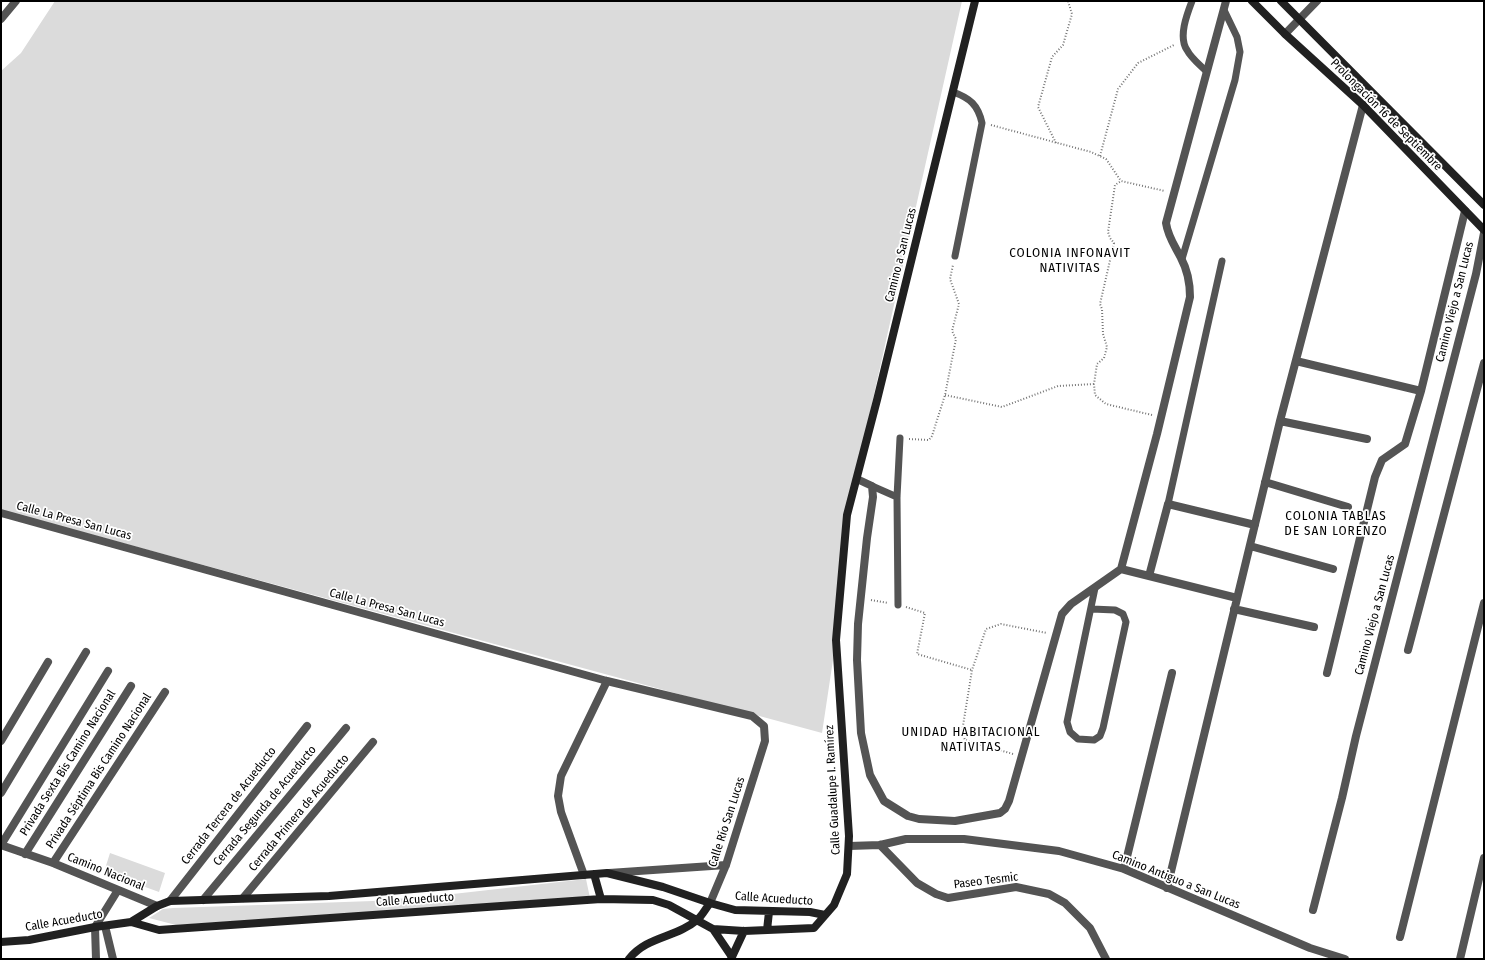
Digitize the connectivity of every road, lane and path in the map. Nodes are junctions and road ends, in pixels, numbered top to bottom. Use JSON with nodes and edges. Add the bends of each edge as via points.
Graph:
{"nodes":[{"id":1,"x":16,"y":1,"type":"edge"},
{"id":2,"x":975,"y":1,"type":"edge"},
{"id":3,"x":1068,"y":1,"type":"edge"},
{"id":4,"x":1192,"y":1,"type":"edge"},
{"id":5,"x":1226,"y":1,"type":"edge"},
{"id":6,"x":1252,"y":1,"type":"edge"},
{"id":7,"x":1281,"y":1,"type":"edge"},
{"id":8,"x":1317,"y":1,"type":"edge"},
{"id":9,"x":1224,"y":10,"type":"junction"},
{"id":10,"x":1,"y":19,"type":"edge"},
{"id":11,"x":1299,"y":20,"type":"junction"},
{"id":12,"x":1285,"y":34,"type":"junction"},
{"id":13,"x":1184,"y":41,"type":"junction"},
{"id":14,"x":1206,"y":71,"type":"junction"},
{"id":15,"x":953,"y":92,"type":"junction"},
{"id":16,"x":1363,"y":105,"type":"junction"},
{"id":17,"x":982,"y":123,"type":"junction"},
{"id":18,"x":1056,"y":143,"type":"junction"},
{"id":19,"x":1100,"y":156,"type":"junction"},
{"id":20,"x":1121,"y":181,"type":"junction"},
{"id":21,"x":1174,"y":193,"type":"junction"},
{"id":22,"x":1484,"y":205,"type":"edge"},
{"id":23,"x":1465,"y":211,"type":"junction"},
{"id":24,"x":1484,"y":230,"type":"edge"},
{"id":25,"x":1484,"y":233,"type":"edge"},
{"id":26,"x":955,"y":256,"type":"joint"},
{"id":27,"x":1182,"y":259,"type":"junction"},
{"id":28,"x":1222,"y":260,"type":"dead end"},
{"id":29,"x":1296,"y":362,"type":"junction"},
{"id":30,"x":1484,"y":363,"type":"edge"},
{"id":31,"x":1094,"y":384,"type":"junction"},
{"id":32,"x":1421,"y":391,"type":"junction"},
{"id":33,"x":945,"y":394,"type":"junction"},
{"id":34,"x":1161,"y":417,"type":"junction"},
{"id":35,"x":1280,"y":421,"type":"junction"},
{"id":36,"x":900,"y":438,"type":"joint"},
{"id":37,"x":1367,"y":439,"type":"dead end"},
{"id":38,"x":857,"y":479,"type":"junction"},
{"id":39,"x":1265,"y":482,"type":"junction"},
{"id":40,"x":872,"y":486,"type":"junction"},
{"id":41,"x":897,"y":497,"type":"junction"},
{"id":42,"x":1168,"y":504,"type":"junction"},
{"id":43,"x":1348,"y":507,"type":"dead end"},
{"id":44,"x":1,"y":513,"type":"edge"},
{"id":45,"x":847,"y":515,"type":"joint"},
{"id":46,"x":1255,"y":525,"type":"junction"},
{"id":47,"x":1250,"y":546,"type":"junction"},
{"id":48,"x":1121,"y":569,"type":"junction"},
{"id":49,"x":1333,"y":569,"type":"dead end"},
{"id":50,"x":1149,"y":576,"type":"junction"},
{"id":51,"x":1095,"y":588,"type":"junction"},
{"id":52,"x":1237,"y":598,"type":"junction"},
{"id":53,"x":1484,"y":603,"type":"edge"},
{"id":54,"x":898,"y":605,"type":"joint"},
{"id":55,"x":1092,"y":609,"type":"junction"},
{"id":56,"x":1234,"y":609,"type":"junction"},
{"id":57,"x":1314,"y":627,"type":"dead end"},
{"id":58,"x":1056,"y":635,"type":"junction"},
{"id":59,"x":1408,"y":650,"type":"dead end"},
{"id":60,"x":86,"y":652,"type":"dead end"},
{"id":61,"x":48,"y":662,"type":"dead end"},
{"id":62,"x":972,"y":670,"type":"junction"},
{"id":63,"x":108,"y":671,"type":"dead end"},
{"id":64,"x":1172,"y":673,"type":"dead end"},
{"id":65,"x":1328,"y":673,"type":"dead end"},
{"id":66,"x":607,"y":681,"type":"junction"},
{"id":67,"x":131,"y":686,"type":"dead end"},
{"id":68,"x":165,"y":692,"type":"dead end"},
{"id":69,"x":308,"y":726,"type":"dead end"},
{"id":70,"x":764,"y":726,"type":"joint"},
{"id":71,"x":346,"y":728,"type":"dead end"},
{"id":72,"x":1,"y":742,"type":"edge"},
{"id":73,"x":373,"y":742,"type":"dead end"},
{"id":74,"x":1022,"y":756,"type":"junction"},
{"id":75,"x":1,"y":793,"type":"edge"},
{"id":76,"x":1,"y":845,"type":"edge"},
{"id":77,"x":880,"y":845,"type":"junction"},
{"id":78,"x":849,"y":846,"type":"junction"},
{"id":79,"x":24,"y":854,"type":"junction"},
{"id":80,"x":1484,"y":858,"type":"edge"},
{"id":81,"x":53,"y":863,"type":"junction"},
{"id":82,"x":726,"y":865,"type":"junction"},
{"id":83,"x":1124,"y":869,"type":"junction"},
{"id":84,"x":607,"y":873,"type":"junction"},
{"id":85,"x":594,"y":874,"type":"junction"},
{"id":86,"x":584,"y":875,"type":"junction"},
{"id":87,"x":1167,"y":888,"type":"junction"},
{"id":88,"x":118,"y":890,"type":"junction"},
{"id":89,"x":243,"y":898,"type":"junction"},
{"id":90,"x":601,"y":899,"type":"junction"},
{"id":91,"x":203,"y":900,"type":"junction"},
{"id":92,"x":170,"y":901,"type":"junction"},
{"id":93,"x":710,"y":903,"type":"junction"},
{"id":94,"x":157,"y":906,"type":"junction"},
{"id":95,"x":1313,"y":910,"type":"dead end"},
{"id":96,"x":769,"y":912,"type":"junction"},
{"id":97,"x":826,"y":916,"type":"junction"},
{"id":98,"x":698,"y":920,"type":"junction"},
{"id":99,"x":131,"y":922,"type":"junction"},
{"id":100,"x":105,"y":926,"type":"junction"},
{"id":101,"x":95,"y":927,"type":"junction"},
{"id":102,"x":713,"y":929,"type":"junction"},
{"id":103,"x":767,"y":930,"type":"junction"},
{"id":104,"x":744,"y":931,"type":"junction"},
{"id":105,"x":1400,"y":937,"type":"dead end"},
{"id":106,"x":1,"y":942,"type":"edge"},
{"id":107,"x":731,"y":958,"type":"edge"},
{"id":108,"x":96,"y":959,"type":"edge"},
{"id":109,"x":113,"y":959,"type":"edge"},
{"id":110,"x":629,"y":959,"type":"edge"},
{"id":111,"x":1106,"y":959,"type":"edge"},
{"id":112,"x":1345,"y":959,"type":"edge"},
{"id":113,"x":1460,"y":959,"type":"edge"}],
"edges":[{"from":1,"to":10,"type":"street"},
{"from":2,"to":15,"type":"street","name":"Camino a San Lucas"},
{"from":3,"to":18,"type":"path","via":[[1072,14],[1063,45],[1052,57],[1038,107]]},
{"from":4,"to":13,"type":"lane","via":[[1184,30]]},
{"from":5,"to":9,"type":"street"},
{"from":6,"to":12,"type":"street","name":"Prolongación 16 de Septiembre"},
{"from":7,"to":11,"type":"street","name":"Prolongación 16 de Septiembre"},
{"from":8,"to":11,"type":"street"},
{"from":9,"to":14,"type":"street"},
{"from":9,"to":27,"type":"lane","via":[[1237,37],[1240,52]]},
{"from":11,"to":12,"type":"street"},
{"from":11,"to":22,"type":"street","name":"Prolongación 16 de Septiembre"},
{"from":12,"to":16,"type":"street","name":"Prolongación 16 de Septiembre"},
{"from":13,"to":14,"type":"lane","via":[[1186,50]]},
{"from":13,"to":19,"type":"path","via":[[1138,63],[1118,89]]},
{"from":14,"to":21,"type":"street"},
{"from":15,"to":17,"type":"lane","via":[[967,97],[979,113]]},
{"from":15,"to":38,"type":"street","name":"Camino a San Lucas"},
{"from":16,"to":23,"type":"street","name":"Prolongación 16 de Septiembre"},
{"from":16,"to":29,"type":"street"},
{"from":17,"to":18,"type":"path"},
{"from":17,"to":26,"type":"lane"},
{"from":18,"to":19,"type":"path"},
{"from":19,"to":20,"type":"path","via":[[1106,159]]},
{"from":20,"to":21,"type":"path"},
{"from":20,"to":31,"type":"path","via":[[1116,185],[1108,232],[1114,243],[1100,304],[1103,334],[1108,347],[1104,358],[1096,364]]},
{"from":21,"to":27,"type":"street","via":[[1166,223],[1168,233]]},
{"from":23,"to":24,"type":"street","name":"Prolongación 16 de Septiembre"},
{"from":23,"to":32,"type":"street"},
{"from":25,"to":95,"type":"street","name":"Camino Viejo a San Lucas","via":[[1476,274]]},
{"from":26,"to":33,"type":"path","via":[[950,279],[959,304],[952,331],[956,339]]},
{"from":27,"to":34,"type":"street","via":[[1190,282],[1190,298]]},
{"from":28,"to":42,"type":"lane"},
{"from":29,"to":32,"type":"street"},
{"from":29,"to":35,"type":"street"},
{"from":30,"to":59,"type":"street"},
{"from":31,"to":33,"type":"path","via":[[1058,386],[1002,407]]},
{"from":31,"to":34,"type":"path","via":[[1095,395],[1106,404]]},
{"from":32,"to":65,"type":"street","via":[[1405,444],[1382,460],[1375,477]]},
{"from":33,"to":36,"type":"path","via":[[929,440]]},
{"from":34,"to":48,"type":"street"},
{"from":35,"to":37,"type":"street"},
{"from":35,"to":39,"type":"street"},
{"from":36,"to":41,"type":"lane"},
{"from":38,"to":40,"type":"street"},
{"from":38,"to":45,"type":"street","name":"Camino a San Lucas"},
{"from":39,"to":43,"type":"street"},
{"from":39,"to":46,"type":"street"},
{"from":40,"to":41,"type":"lane"},
{"from":40,"to":74,"type":"street","via":[[857,660],[860,733],[870,775],[877,790],[884,801],[919,820],[955,821],[989,816],[1005,809]]},
{"from":41,"to":54,"type":"lane"},
{"from":42,"to":46,"type":"street"},
{"from":42,"to":50,"type":"street"},
{"from":44,"to":66,"type":"street","name":"Calle La Presa San Lucas"},
{"from":45,"to":78,"type":"street","name":"Calle Guadalupe I. Ramírez","via":[[836,640]]},
{"from":46,"to":47,"type":"street"},
{"from":47,"to":49,"type":"street"},
{"from":47,"to":52,"type":"street"},
{"from":48,"to":50,"type":"street"},
{"from":48,"to":51,"type":"street"},
{"from":50,"to":52,"type":"street"},
{"from":51,"to":55,"type":"lane"},
{"from":51,"to":58,"type":"street","via":[[1071,604],[1062,614]]},
{"from":52,"to":56,"type":"street"},
{"from":53,"to":105,"type":"street"},
{"from":54,"to":62,"type":"path","via":[[925,613],[917,654]]},
{"from":55,"to":55,"type":"lane","via":[[1115,610],[1123,614],[1126,622],[1103,728],[1100,736],[1094,740],[1078,739],[1070,732],[1067,722]]},
{"from":56,"to":57,"type":"street"},
{"from":56,"to":87,"type":"street"},
{"from":58,"to":62,"type":"path","via":[[1001,624],[986,629]]},
{"from":58,"to":74,"type":"street"},
{"from":60,"to":75,"type":"street"},
{"from":61,"to":72,"type":"street"},
{"from":62,"to":74,"type":"path","via":[[962,732],[965,740]]},
{"from":63,"to":76,"type":"street"},
{"from":64,"to":83,"type":"street"},
{"from":66,"to":70,"type":"street","name":"Calle La Presa San Lucas","via":[[752,716]]},
{"from":66,"to":86,"type":"street","via":[[561,776],[558,796],[561,812]]},
{"from":67,"to":79,"type":"street","name":"Privada Sexta Bis Camino Nacional"},
{"from":68,"to":81,"type":"street","name":"Privada Séptima Bis Camino Nacional"},
{"from":69,"to":92,"type":"street","name":"Cerrada Tercera de Acueducto"},
{"from":70,"to":82,"type":"street","name":"Calle Río San Lucas","via":[[765,741]]},
{"from":71,"to":91,"type":"street","name":"Cerrada Segunda de Acueducto"},
{"from":73,"to":89,"type":"street","name":"Cerrada Primera de Acueducto"},
{"from":76,"to":79,"type":"street","name":"Camino Nacional"},
{"from":77,"to":78,"type":"street","name":"Camino Antiguo a San Lucas"},
{"from":77,"to":83,"type":"street","name":"Camino Antiguo a San Lucas","via":[[906,839],[972,840],[1058,852]]},
{"from":77,"to":111,"type":"street","name":"Paseo Tesmic","via":[[917,884],[948,898],[1016,887],[1049,894],[1065,903],[1090,928]]},
{"from":78,"to":97,"type":"street","name":"Calle Guadalupe I. Ramírez","via":[[847,874],[834,905]]},
{"from":79,"to":81,"type":"street","name":"Camino Nacional"},
{"from":80,"to":113,"type":"street"},
{"from":81,"to":88,"type":"street","name":"Camino Nacional"},
{"from":82,"to":84,"type":"street","name":"Calle Acueducto"},
{"from":82,"to":93,"type":"street","name":"Calle Río San Lucas"},
{"from":83,"to":87,"type":"street","name":"Camino Antiguo a San Lucas"},
{"from":84,"to":85,"type":"street","name":"Calle Acueducto"},
{"from":84,"to":93,"type":"street","name":"Calle Acueducto","via":[[663,887]]},
{"from":85,"to":86,"type":"street","name":"Calle Acueducto"},
{"from":85,"to":90,"type":"street"},
{"from":86,"to":89,"type":"street","name":"Calle Acueducto","via":[[365,894]]},
{"from":87,"to":112,"type":"street","name":"Camino Antiguo a San Lucas","via":[[1310,948]]},
{"from":88,"to":94,"type":"street","name":"Camino Nacional"},
{"from":88,"to":101,"type":"street"},
{"from":89,"to":91,"type":"street","name":"Calle Acueducto"},
{"from":90,"to":98,"type":"street","name":"Calle Acueducto","via":[[653,900]]},
{"from":90,"to":99,"type":"street","name":"Calle Acueducto","via":[[159,930]]},
{"from":91,"to":92,"type":"street","name":"Calle Acueducto"},
{"from":92,"to":94,"type":"street","name":"Calle Acueducto"},
{"from":93,"to":96,"type":"street","name":"Calle Acueducto","via":[[735,910]]},
{"from":93,"to":98,"type":"street","name":"Calle Río San Lucas"},
{"from":94,"to":99,"type":"street","name":"Calle Acueducto"},
{"from":96,"to":97,"type":"street","name":"Calle Acueducto","via":[[810,912]]},
{"from":96,"to":103,"type":"street"},
{"from":97,"to":103,"type":"street","name":"Calle Guadalupe I. Ramírez","via":[[814,928]]},
{"from":98,"to":102,"type":"street","name":"Calle Guadalupe I. Ramírez"},
{"from":98,"to":110,"type":"street","via":[[648,942]]},
{"from":99,"to":100,"type":"street","name":"Calle Acueducto"},
{"from":100,"to":101,"type":"street","name":"Calle Acueducto"},
{"from":100,"to":109,"type":"street"},
{"from":101,"to":106,"type":"street","name":"Calle Acueducto","via":[[29,940]]},
{"from":101,"to":108,"type":"street"},
{"from":102,"to":104,"type":"street","name":"Calle Guadalupe I. Ramírez"},
{"from":102,"to":107,"type":"street"},
{"from":103,"to":104,"type":"street","name":"Calle Guadalupe I. Ramírez"},
{"from":104,"to":107,"type":"street"}]}
